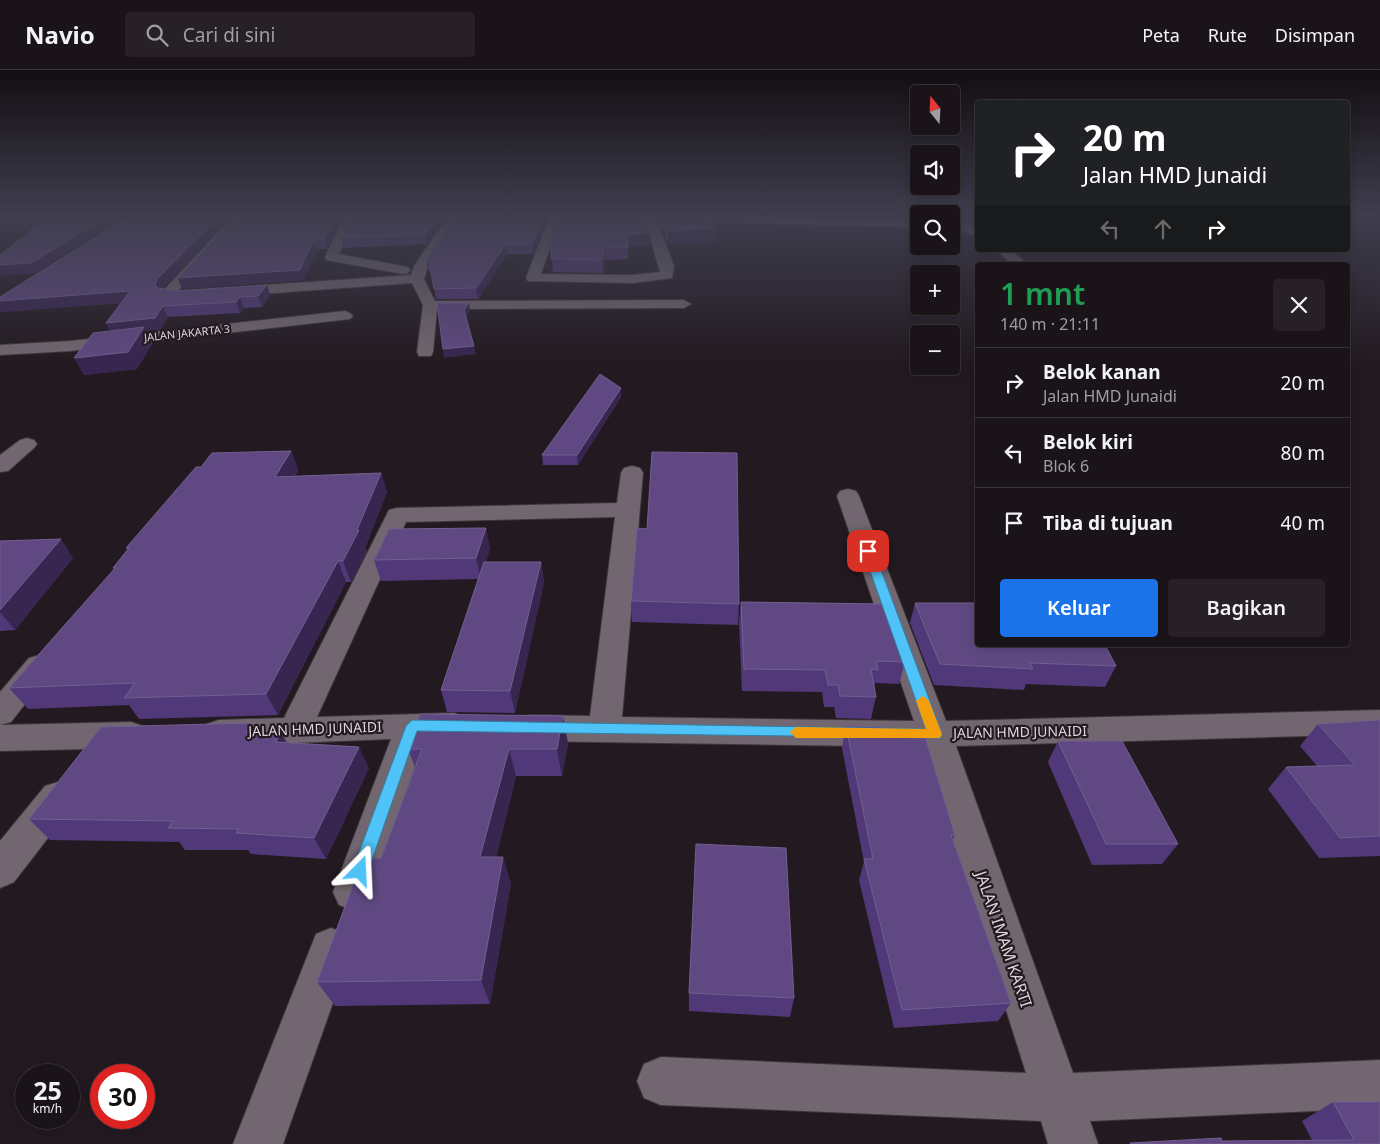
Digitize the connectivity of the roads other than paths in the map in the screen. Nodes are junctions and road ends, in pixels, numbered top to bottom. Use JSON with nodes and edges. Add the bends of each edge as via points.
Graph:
{"nodes":[{"id":1,"x":194,"y":265,"type":"edge"},
{"id":2,"x":371,"y":265,"type":"edge"},
{"id":3,"x":425,"y":265,"type":"edge"},
{"id":4,"x":538,"y":265,"type":"edge"},
{"id":5,"x":667,"y":265,"type":"edge"},
{"id":6,"x":418,"y":276,"type":"junction"},
{"id":7,"x":684,"y":304,"type":"dead end"},
{"id":8,"x":430,"y":305,"type":"junction"},
{"id":9,"x":345,"y":316,"type":"dead end"},
{"id":10,"x":0,"y":350,"type":"edge"},
{"id":11,"x":425,"y":352,"type":"dead end"},
{"id":12,"x":27,"y":444,"type":"dead end"},
{"id":13,"x":0,"y":466,"type":"edge"},
{"id":14,"x":632,"y":473,"type":"dead end"},
{"id":15,"x":848,"y":496,"type":"dead end"},
{"id":16,"x":628,"y":510,"type":"junction"},
{"id":17,"x":57,"y":646,"type":"edge"},
{"id":18,"x":0,"y":713,"type":"edge"},
{"id":19,"x":1380,"y":722,"type":"edge"},
{"id":20,"x":412,"y":726,"type":"junction"},
{"id":21,"x":605,"y":730,"type":"junction"},
{"id":22,"x":294,"y":731,"type":"junction"},
{"id":23,"x":935,"y":734,"type":"junction"},
{"id":24,"x":107,"y":736,"type":"junction"},
{"id":25,"x":0,"y":738,"type":"edge"},
{"id":26,"x":0,"y":870,"type":"edge"},
{"id":27,"x":661,"y":1081,"type":"dead end"},
{"id":28,"x":1380,"y":1084,"type":"edge"},
{"id":29,"x":1058,"y":1098,"type":"junction"},
{"id":30,"x":258,"y":1144,"type":"edge"},
{"id":31,"x":1073,"y":1144,"type":"edge"}],
"edges":[{"from":1,"to":6,"type":"street","via":[[168,294],[180,296]]},
{"from":2,"to":6,"type":"street"},
{"from":3,"to":6,"type":"street"},
{"from":4,"to":5,"type":"street","via":[[533,278],[633,279],[667,275]]},
{"from":6,"to":8,"type":"street"},
{"from":7,"to":8,"type":"street"},
{"from":8,"to":11,"type":"street"},
{"from":9,"to":10,"type":"street","name":"JALAN JAKARTA 3","via":[[70,346]]},
{"from":12,"to":13,"type":"street"},
{"from":14,"to":16,"type":"street"},
{"from":15,"to":23,"type":"street","name":"JALAN IMAM KARTI"},
{"from":16,"to":21,"type":"street"},
{"from":16,"to":22,"type":"street","via":[[397,515]]},
{"from":17,"to":18,"type":"street"},
{"from":19,"to":23,"type":"street","name":"JALAN HMD JUNAIDI"},
{"from":20,"to":21,"type":"street","name":"JALAN HMD JUNAIDI"},
{"from":20,"to":22,"type":"street","name":"JALAN HMD JUNAIDI"},
{"from":20,"to":30,"type":"street"},
{"from":21,"to":23,"type":"street","name":"JALAN HMD JUNAIDI"},
{"from":22,"to":24,"type":"street","name":"JALAN HMD JUNAIDI"},
{"from":23,"to":29,"type":"street","name":"JALAN IMAM KARTI"},
{"from":24,"to":25,"type":"street","name":"JALAN HMD JUNAIDI"},
{"from":24,"to":26,"type":"street"},
{"from":27,"to":29,"type":"street"},
{"from":28,"to":29,"type":"street"},
{"from":29,"to":31,"type":"street","name":"JALAN IMAM KARTI"}]}
